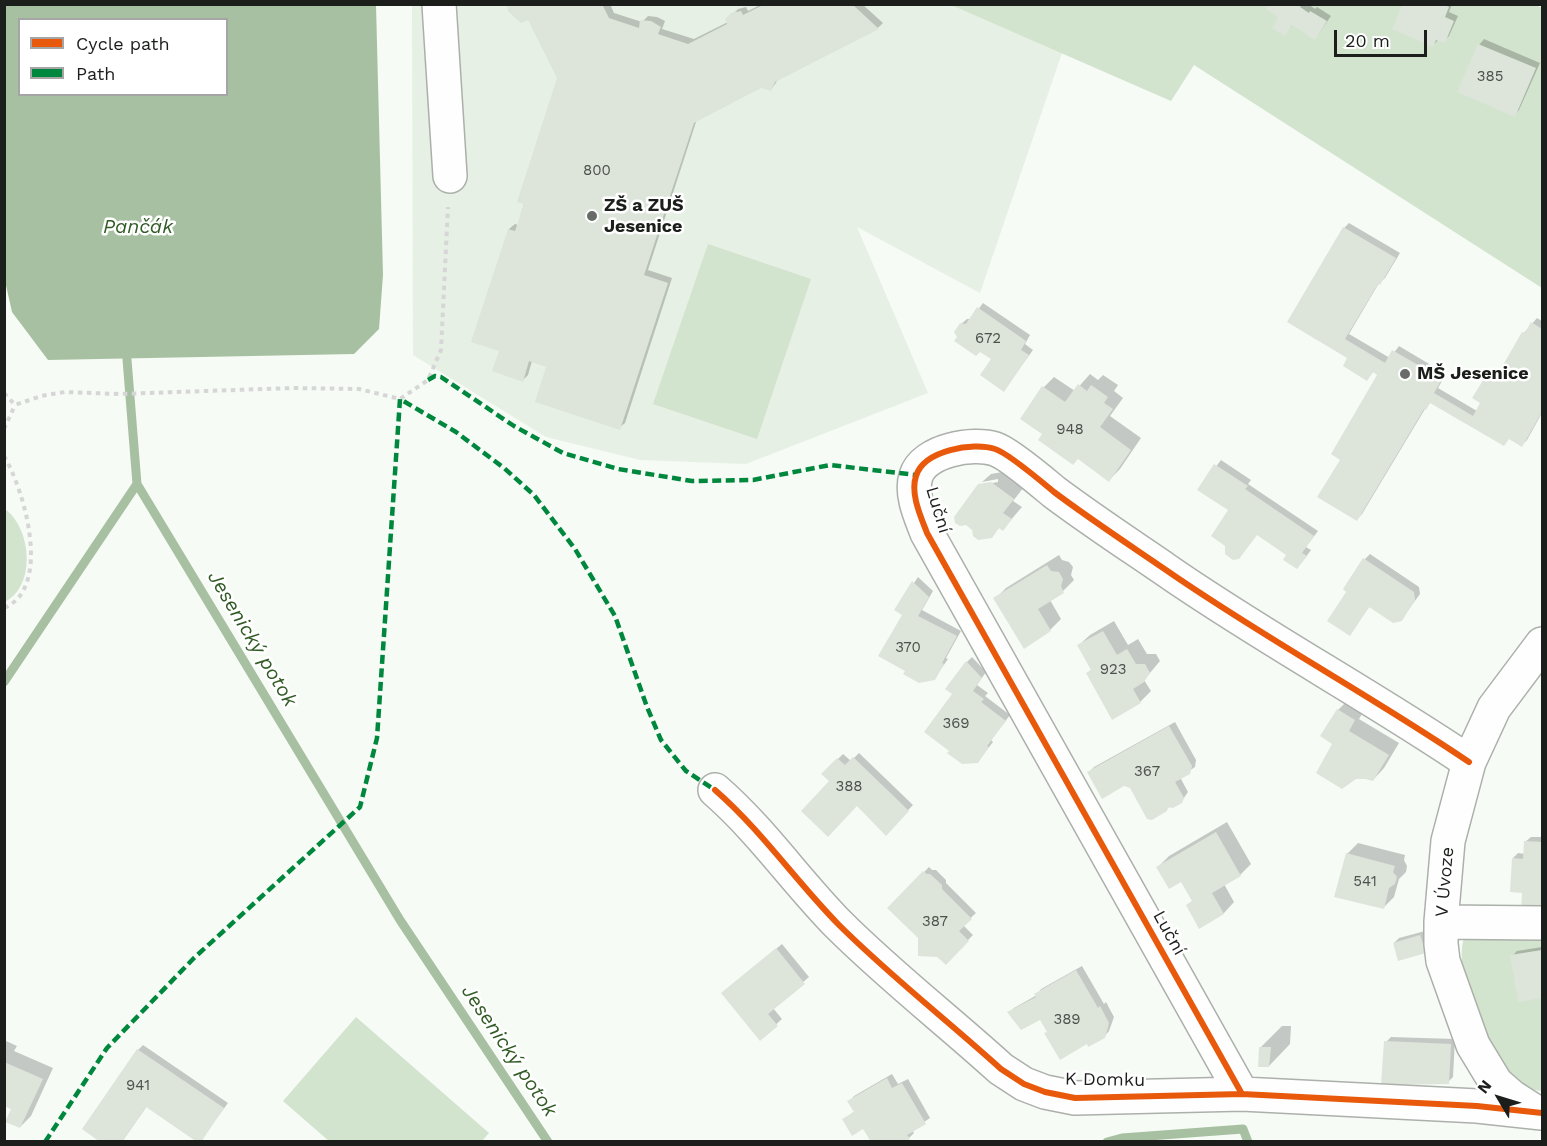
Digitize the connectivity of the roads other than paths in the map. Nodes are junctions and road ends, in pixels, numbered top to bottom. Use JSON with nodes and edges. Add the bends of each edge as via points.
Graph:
{"nodes":[{"id":1,"x":439,"y":4,"type":"edge"},
{"id":2,"x":450,"y":176,"type":"road end"},
{"id":3,"x":1542,"y":644,"type":"edge"},
{"id":4,"x":1469,"y":762,"type":"junction"},
{"id":5,"x":715,"y":790,"type":"dead end"},
{"id":6,"x":1441,"y":922,"type":"junction"},
{"id":7,"x":1542,"y":922,"type":"edge"},
{"id":8,"x":1242,"y":1094,"type":"junction"},
{"id":9,"x":1539,"y":1113,"type":"edge"}],
"edges":[{"from":1,"to":2,"type":"street"},
{"from":3,"to":4,"type":"street","name":"V Úvoze","via":[[1494,708]]},
{"from":4,"to":6,"type":"street","name":"V Úvoze","via":[[1448,840]]},
{"from":4,"to":8,"type":"street","name":"Luční","via":[[1169,572],[999,450],[982,446],[944,453],[929,460],[916,475],[914,488],[927,533]]},
{"from":5,"to":8,"type":"street","name":"K Domku","via":[[741,812],[865,951],[1001,1069],[1024,1084],[1075,1098]]},
{"from":6,"to":7,"type":"street"},
{"from":6,"to":9,"type":"street","name":"V Úvoze","via":[[1443,961],[1473,1045],[1496,1083]]},
{"from":8,"to":9,"type":"street","name":"K Domku"}]}
